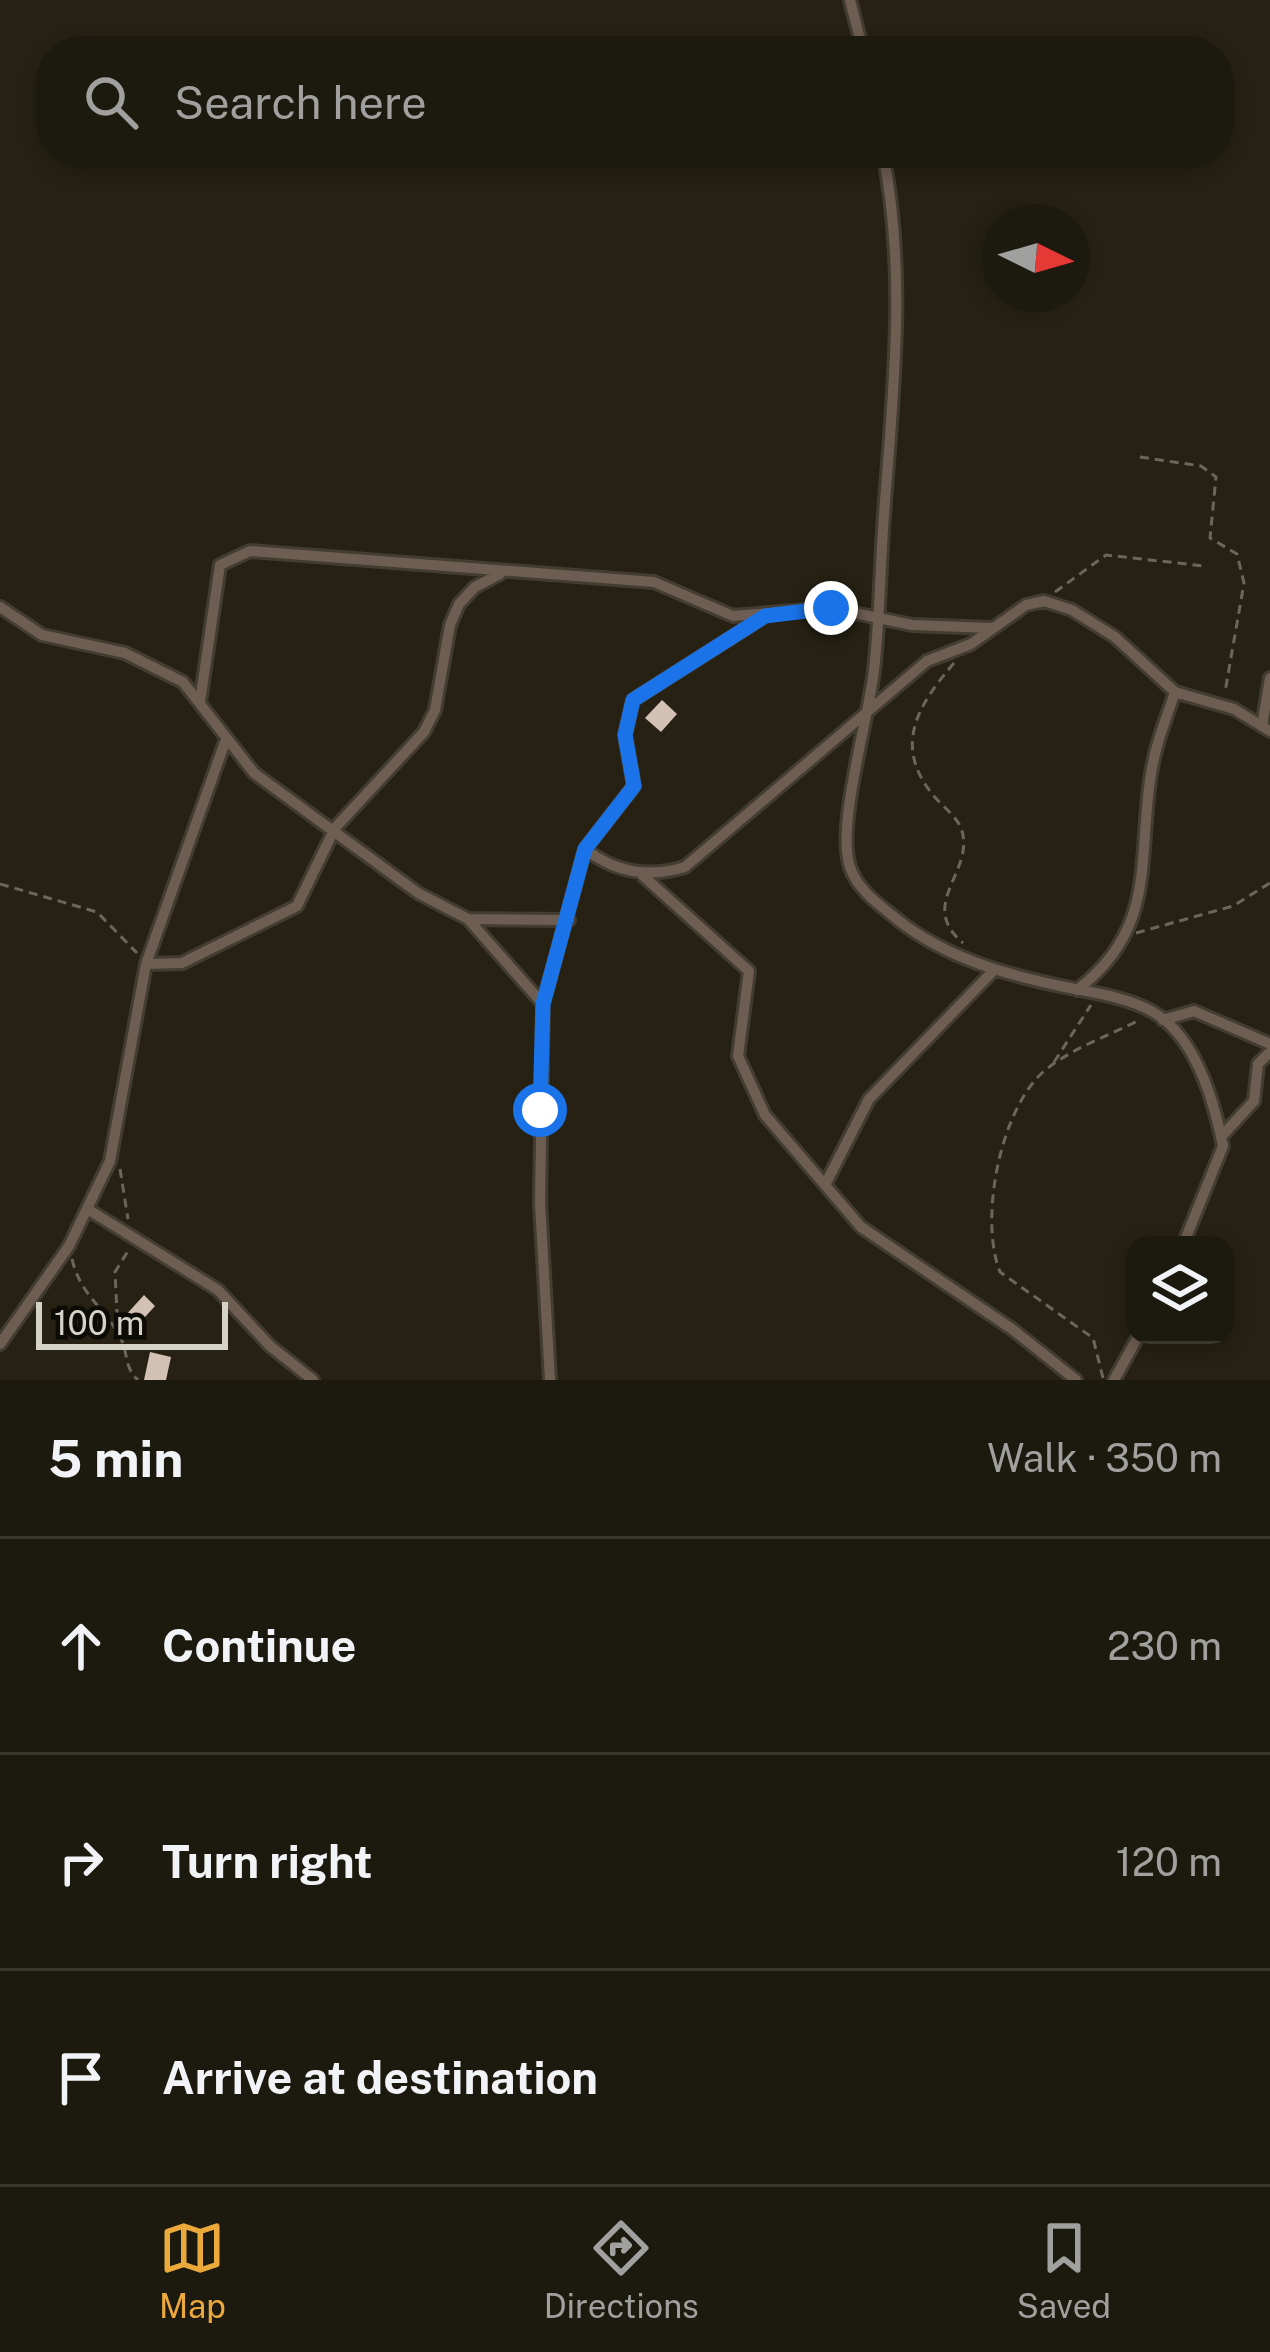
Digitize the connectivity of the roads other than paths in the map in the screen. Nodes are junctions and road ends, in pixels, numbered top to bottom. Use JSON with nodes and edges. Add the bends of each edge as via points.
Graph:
{"nodes":[{"id":1,"x":850,"y":0,"type":"edge"},
{"id":2,"x":859,"y":36,"type":"edge"},
{"id":3,"x":886,"y":168,"type":"edge"},
{"id":4,"x":503,"y":572,"type":"junction"},
{"id":5,"x":0,"y":607,"type":"edge"},
{"id":6,"x":878,"y":615,"type":"junction"},
{"id":7,"x":765,"y":616,"type":"junction"},
{"id":8,"x":991,"y":628,"type":"junction"},
{"id":9,"x":1270,"y":678,"type":"edge"},
{"id":10,"x":1175,"y":692,"type":"junction"},
{"id":11,"x":200,"y":702,"type":"junction"},
{"id":12,"x":868,"y":715,"type":"junction"},
{"id":13,"x":1266,"y":728,"type":"edge"},
{"id":14,"x":225,"y":742,"type":"junction"},
{"id":15,"x":335,"y":828,"type":"junction"},
{"id":16,"x":585,"y":849,"type":"junction"},
{"id":17,"x":641,"y":874,"type":"junction"},
{"id":18,"x":467,"y":920,"type":"junction"},
{"id":19,"x":569,"y":920,"type":"junction"},
{"id":20,"x":146,"y":964,"type":"junction"},
{"id":21,"x":994,"y":970,"type":"junction"},
{"id":22,"x":1076,"y":990,"type":"junction"},
{"id":23,"x":543,"y":1004,"type":"junction"},
{"id":24,"x":1158,"y":1016,"type":"junction"},
{"id":25,"x":1270,"y":1048,"type":"edge"},
{"id":26,"x":1221,"y":1137,"type":"junction"},
{"id":27,"x":826,"y":1184,"type":"junction"},
{"id":28,"x":89,"y":1210,"type":"junction"},
{"id":29,"x":1187,"y":1236,"type":"edge"},
{"id":30,"x":0,"y":1344,"type":"edge"},
{"id":31,"x":1133,"y":1344,"type":"edge"},
{"id":32,"x":313,"y":1380,"type":"edge"},
{"id":33,"x":550,"y":1380,"type":"edge"},
{"id":34,"x":1076,"y":1380,"type":"edge"},
{"id":35,"x":1114,"y":1380,"type":"edge"}],
"edges":[{"from":1,"to":2,"type":"street"},
{"from":3,"to":6,"type":"street","via":[[900,298]]},
{"from":4,"to":7,"type":"street","via":[[654,582],[720,614]]},
{"from":4,"to":11,"type":"street","via":[[250,551],[231,558],[215,582]]},
{"from":4,"to":15,"type":"street","via":[[459,604],[424,732]]},
{"from":5,"to":11,"type":"street","via":[[43,635],[157,665]]},
{"from":6,"to":7,"type":"street","via":[[811,608]]},
{"from":6,"to":8,"type":"street","via":[[912,625]]},
{"from":6,"to":12,"type":"street"},
{"from":7,"to":16,"type":"street","via":[[633,700],[625,735],[634,786]]},
{"from":8,"to":10,"type":"street","via":[[1026,605],[1072,610]]},
{"from":8,"to":12,"type":"street","via":[[927,661]]},
{"from":9,"to":13,"type":"street"},
{"from":10,"to":13,"type":"street"},
{"from":10,"to":22,"type":"street","via":[[1151,772],[1144,874],[1123,937]]},
{"from":11,"to":14,"type":"street"},
{"from":12,"to":17,"type":"street","via":[[685,867]]},
{"from":12,"to":21,"type":"street","via":[[848,836],[856,883],[911,929]]},
{"from":14,"to":15,"type":"street","via":[[254,773]]},
{"from":14,"to":20,"type":"street"},
{"from":15,"to":18,"type":"street"},
{"from":15,"to":20,"type":"street","via":[[297,906],[182,963]]},
{"from":16,"to":17,"type":"street"},
{"from":16,"to":19,"type":"street"},
{"from":17,"to":27,"type":"street","via":[[749,970],[737,1036],[745,1080]]},
{"from":18,"to":19,"type":"street"},
{"from":18,"to":23,"type":"street"},
{"from":19,"to":23,"type":"street"},
{"from":20,"to":28,"type":"street","via":[[118,1132]]},
{"from":21,"to":22,"type":"street"},
{"from":21,"to":27,"type":"street","via":[[869,1099]]},
{"from":22,"to":24,"type":"street"},
{"from":23,"to":33,"type":"street","via":[[540,1203]]},
{"from":24,"to":25,"type":"street","via":[[1195,1011]]},
{"from":24,"to":26,"type":"street","via":[[1195,1062]]},
{"from":25,"to":26,"type":"street","via":[[1258,1064],[1254,1101]]},
{"from":26,"to":29,"type":"street","via":[[1222,1156]]},
{"from":27,"to":34,"type":"street","via":[[861,1227]]},
{"from":28,"to":30,"type":"street"},
{"from":28,"to":32,"type":"street","via":[[218,1290]]},
{"from":31,"to":35,"type":"street"}]}
